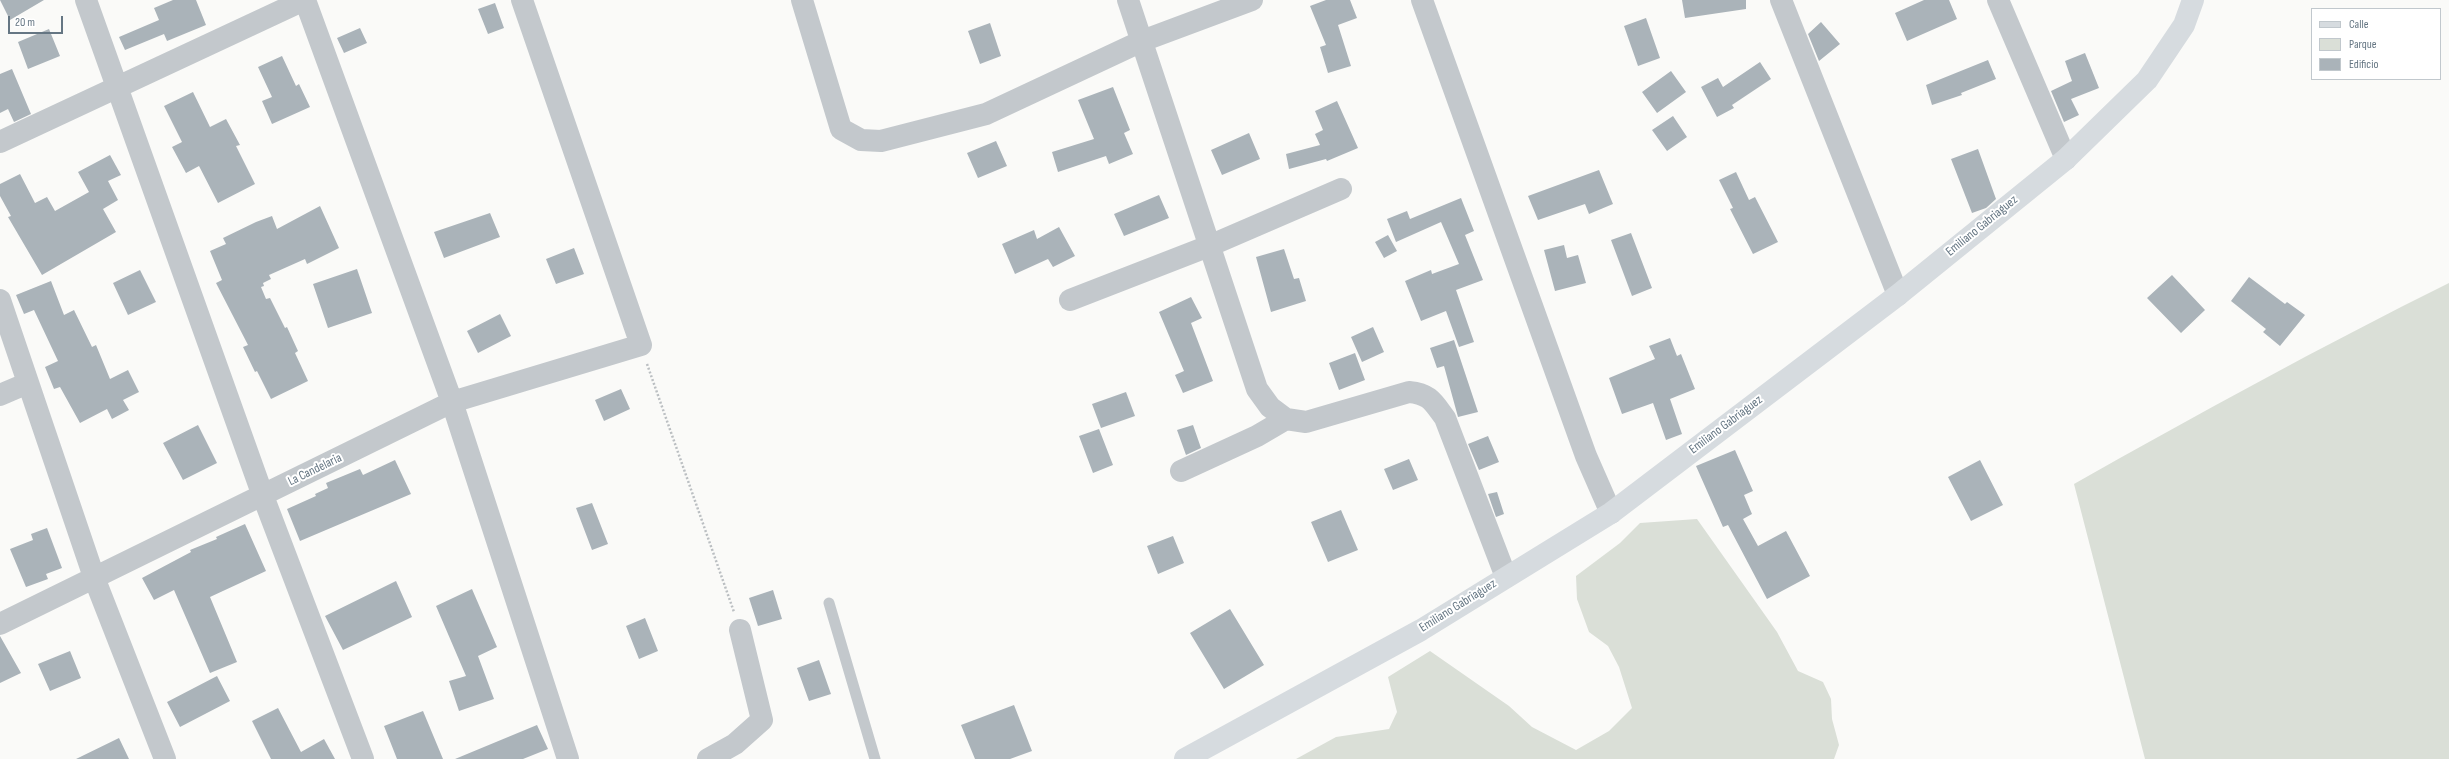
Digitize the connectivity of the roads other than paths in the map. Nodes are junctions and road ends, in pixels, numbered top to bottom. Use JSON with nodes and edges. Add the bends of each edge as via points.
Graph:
{"nodes":[{"id":1,"x":86,"y":0,"type":"edge"},
{"id":2,"x":304,"y":0,"type":"edge"},
{"id":3,"x":522,"y":0,"type":"edge"},
{"id":4,"x":802,"y":0,"type":"edge"},
{"id":5,"x":1128,"y":0,"type":"edge"},
{"id":6,"x":1252,"y":0,"type":"edge"},
{"id":7,"x":1422,"y":0,"type":"edge"},
{"id":8,"x":1781,"y":0,"type":"edge"},
{"id":9,"x":1998,"y":0,"type":"edge"},
{"id":10,"x":2193,"y":0,"type":"edge"},
{"id":11,"x":1142,"y":41,"type":"junction"},
{"id":12,"x":118,"y":87,"type":"junction"},
{"id":13,"x":0,"y":142,"type":"edge"},
{"id":14,"x":2066,"y":159,"type":"junction"},
{"id":15,"x":1341,"y":189,"type":"dead end"},
{"id":16,"x":1209,"y":246,"type":"junction"},
{"id":17,"x":1898,"y":295,"type":"junction"},
{"id":18,"x":0,"y":300,"type":"edge"},
{"id":19,"x":1070,"y":300,"type":"dead end"},
{"id":20,"x":28,"y":383,"type":"junction"},
{"id":21,"x":0,"y":395,"type":"edge"},
{"id":22,"x":452,"y":402,"type":"junction"},
{"id":23,"x":1286,"y":419,"type":"junction"},
{"id":24,"x":1181,"y":471,"type":"dead end"},
{"id":25,"x":262,"y":496,"type":"junction"},
{"id":26,"x":1611,"y":513,"type":"junction"},
{"id":27,"x":1506,"y":577,"type":"junction"},
{"id":28,"x":95,"y":580,"type":"junction"},
{"id":29,"x":829,"y":603,"type":"dead end"},
{"id":30,"x":0,"y":624,"type":"edge"},
{"id":31,"x":740,"y":630,"type":"road end"},
{"id":32,"x":1198,"y":756,"type":"edge"},
{"id":33,"x":165,"y":759,"type":"edge"},
{"id":34,"x":364,"y":759,"type":"edge"},
{"id":35,"x":568,"y":759,"type":"edge"},
{"id":36,"x":708,"y":759,"type":"edge"},
{"id":37,"x":875,"y":759,"type":"edge"}],
"edges":[{"from":1,"to":12,"type":"street"},
{"from":2,"to":12,"type":"street"},
{"from":2,"to":22,"type":"street"},
{"from":3,"to":22,"type":"street","name":"La Candelaria","via":[[641,345]]},
{"from":4,"to":11,"type":"street","via":[[841,129],[861,140],[881,141],[986,114]]},
{"from":5,"to":11,"type":"street"},
{"from":6,"to":11,"type":"street"},
{"from":7,"to":26,"type":"street","via":[[1586,456]]},
{"from":8,"to":17,"type":"street"},
{"from":9,"to":14,"type":"street"},
{"from":10,"to":14,"type":"main road","name":"Emiliano Gabriaguez","via":[[2184,25],[2147,80]]},
{"from":11,"to":16,"type":"street"},
{"from":12,"to":13,"type":"street"},
{"from":12,"to":25,"type":"street"},
{"from":14,"to":17,"type":"main road","name":"Emiliano Gabriaguez"},
{"from":15,"to":16,"type":"street"},
{"from":16,"to":19,"type":"street"},
{"from":16,"to":23,"type":"street","via":[[1257,389],[1270,407]]},
{"from":17,"to":26,"type":"main road","name":"Emiliano Gabriaguez"},
{"from":18,"to":20,"type":"street"},
{"from":20,"to":21,"type":"street"},
{"from":20,"to":28,"type":"street"},
{"from":22,"to":25,"type":"street","name":"La Candelaria"},
{"from":22,"to":35,"type":"street"},
{"from":23,"to":24,"type":"street"},
{"from":23,"to":27,"type":"street","via":[[1306,422],[1409,392],[1422,393],[1432,400],[1445,418]]},
{"from":25,"to":28,"type":"street","name":"La Candelaria"},
{"from":25,"to":34,"type":"street"},
{"from":26,"to":27,"type":"main road","name":"Emiliano Gabriaguez"},
{"from":27,"to":32,"type":"main road","name":"Emiliano Gabriaguez","via":[[1421,630]]},
{"from":28,"to":30,"type":"street","name":"La Candelaria"},
{"from":28,"to":33,"type":"street"},
{"from":29,"to":37,"type":"lane"},
{"from":31,"to":36,"type":"street","via":[[762,720],[735,744]]}]}
